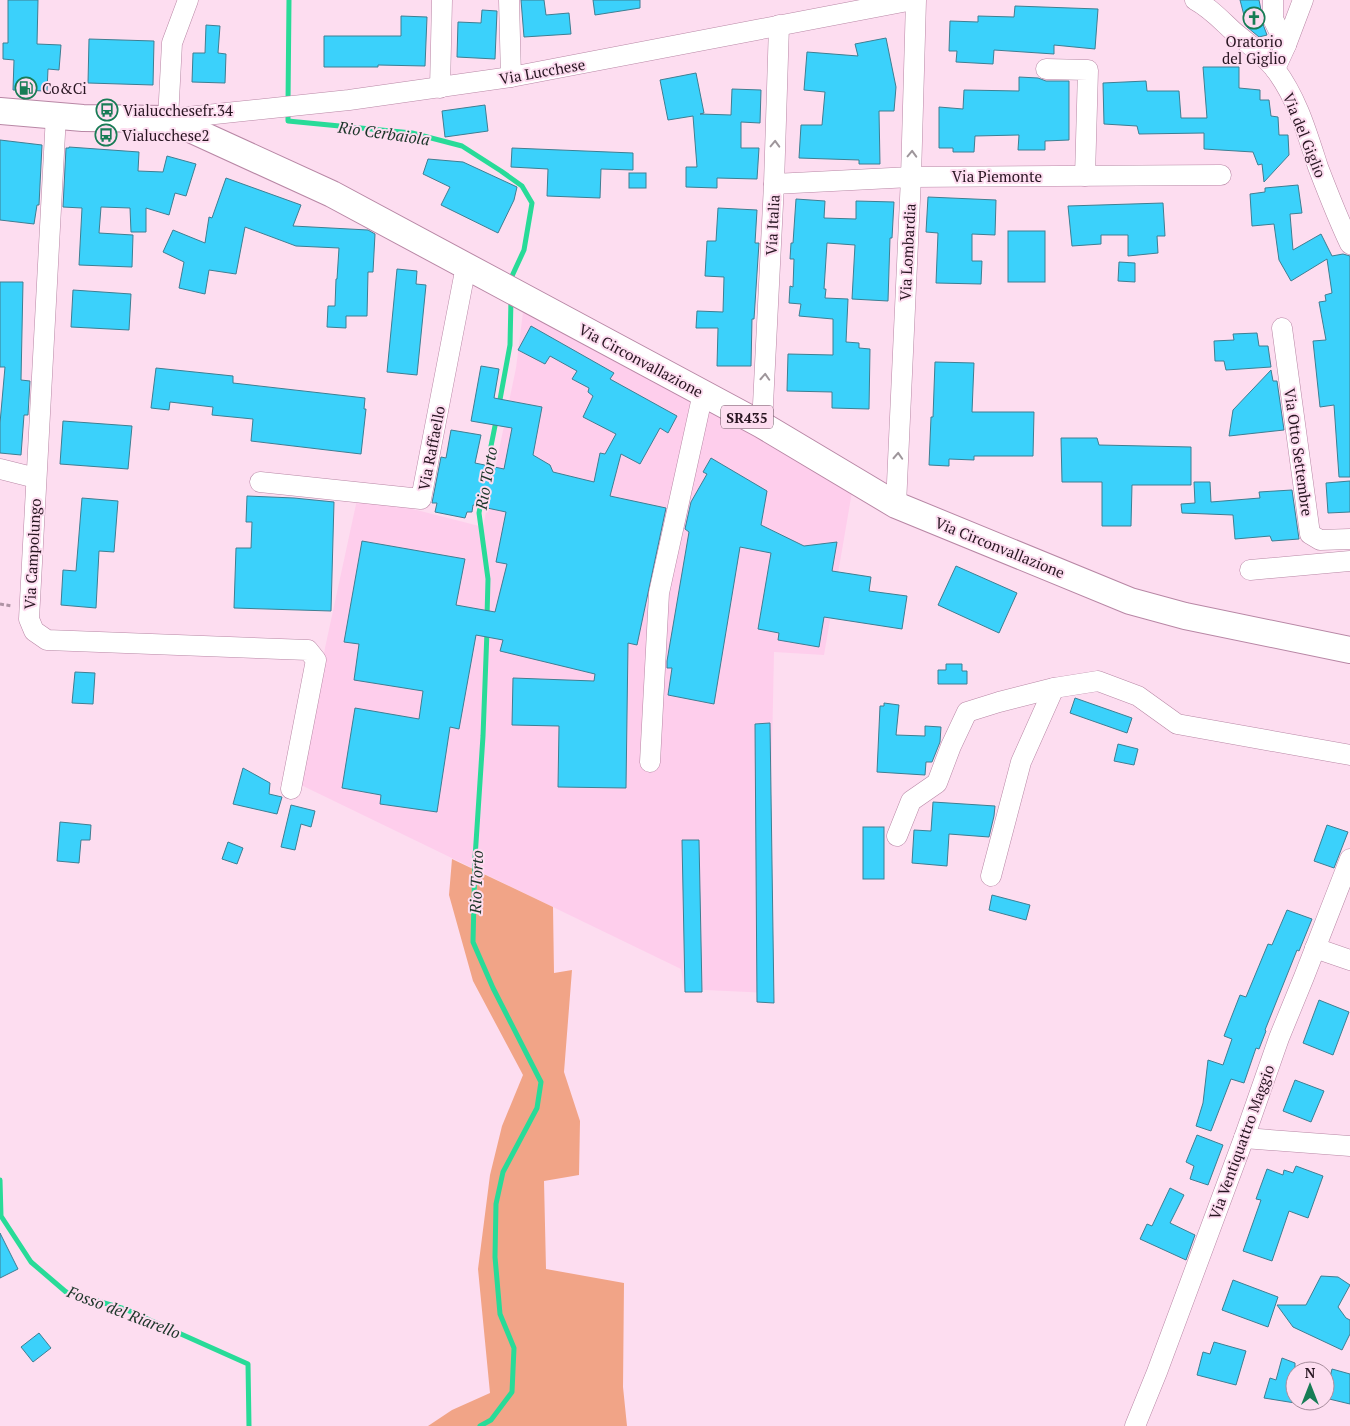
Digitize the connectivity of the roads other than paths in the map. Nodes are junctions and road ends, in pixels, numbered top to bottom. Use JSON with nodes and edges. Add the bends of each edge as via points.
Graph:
{"nodes":[{"id":1,"x":188,"y":0,"type":"edge"},
{"id":2,"x":442,"y":0,"type":"edge"},
{"id":3,"x":509,"y":0,"type":"edge"},
{"id":4,"x":915,"y":0,"type":"edge"},
{"id":5,"x":1195,"y":0,"type":"edge"},
{"id":6,"x":1274,"y":0,"type":"edge"},
{"id":7,"x":1303,"y":0,"type":"edge"},
{"id":8,"x":779,"y":25,"type":"junction"},
{"id":9,"x":1286,"y":45,"type":"junction"},
{"id":10,"x":1046,"y":69,"type":"dead end"},
{"id":11,"x":1275,"y":70,"type":"junction"},
{"id":12,"x":511,"y":77,"type":"junction"},
{"id":13,"x":440,"y":88,"type":"junction"},
{"id":14,"x":0,"y":111,"type":"edge"},
{"id":15,"x":56,"y":115,"type":"junction"},
{"id":16,"x":168,"y":119,"type":"junction"},
{"id":17,"x":1221,"y":175,"type":"dead end"},
{"id":18,"x":1085,"y":176,"type":"junction"},
{"id":19,"x":911,"y":177,"type":"junction"},
{"id":20,"x":774,"y":184,"type":"junction"},
{"id":21,"x":1350,"y":244,"type":"edge"},
{"id":22,"x":466,"y":266,"type":"junction"},
{"id":23,"x":1282,"y":328,"type":"dead end"},
{"id":24,"x":703,"y":394,"type":"junction"},
{"id":25,"x":762,"y":425,"type":"junction"},
{"id":26,"x":0,"y":469,"type":"edge"},
{"id":27,"x":36,"y":478,"type":"junction"},
{"id":28,"x":260,"y":482,"type":"dead end"},
{"id":29,"x":896,"y":505,"type":"junction"},
{"id":30,"x":1350,"y":539,"type":"edge"},
{"id":31,"x":1350,"y":561,"type":"edge"},
{"id":32,"x":1250,"y":570,"type":"dead end"},
{"id":33,"x":1350,"y":650,"type":"edge"},
{"id":34,"x":1054,"y":688,"type":"junction"},
{"id":35,"x":1350,"y":755,"type":"edge"},
{"id":36,"x":650,"y":762,"type":"dead end"},
{"id":37,"x":291,"y":789,"type":"dead end"},
{"id":38,"x":897,"y":836,"type":"dead end"},
{"id":39,"x":1350,"y":859,"type":"edge"},
{"id":40,"x":991,"y":876,"type":"dead end"},
{"id":41,"x":1314,"y":948,"type":"junction"},
{"id":42,"x":1350,"y":960,"type":"edge"},
{"id":43,"x":1244,"y":1138,"type":"junction"},
{"id":44,"x":1350,"y":1146,"type":"edge"},
{"id":45,"x":1134,"y":1426,"type":"edge"}],
"edges":[{"from":1,"to":16,"type":"street","via":[[172,43]]},
{"from":2,"to":13,"type":"street"},
{"from":3,"to":12,"type":"street"},
{"from":4,"to":8,"type":"street","name":"Via Lucchese"},
{"from":19,"to":4,"type":"street","name":"Via Lombardia","one_way":true},
{"from":5,"to":11,"type":"street","via":[[1260,53]]},
{"from":6,"to":9,"type":"street","via":[[1273,19]]},
{"from":7,"to":9,"type":"street"},
{"from":8,"to":12,"type":"street","name":"Via Lucchese"},
{"from":20,"to":8,"type":"street","name":"Via Italia","one_way":true},
{"from":9,"to":11,"type":"street"},
{"from":10,"to":18,"type":"street","via":[[1088,70]]},
{"from":11,"to":21,"type":"street","name":"Via del Giglio","via":[[1303,122]]},
{"from":12,"to":13,"type":"street","name":"Via Lucchese"},
{"from":13,"to":16,"type":"street","name":"Via Lucchese"},
{"from":14,"to":15,"type":"main road","number":"SR435"},
{"from":15,"to":16,"type":"main road","number":"SR435"},
{"from":15,"to":27,"type":"street","name":"Via Campolungo"},
{"from":16,"to":22,"type":"main road","name":"Via Circonvallazione","number":"SR435","via":[[332,194]]},
{"from":17,"to":18,"type":"street","name":"Via Piemonte"},
{"from":18,"to":19,"type":"street","name":"Via Piemonte"},
{"from":19,"to":20,"type":"street","name":"Via Piemonte"},
{"from":29,"to":19,"type":"street","name":"Via Lombardia","one_way":true},
{"from":25,"to":20,"type":"street","name":"Via Italia","one_way":true},
{"from":22,"to":24,"type":"main road","name":"Via Circonvallazione","number":"SR435"},
{"from":22,"to":28,"type":"street","name":"Via Raffaello","via":[[421,499]]},
{"from":23,"to":30,"type":"street","name":"Via Otto Settembre","via":[[1310,534],[1320,540]]},
{"from":24,"to":25,"type":"main road","name":"Via Circonvallazione","number":"SR435"},
{"from":24,"to":36,"type":"street","via":[[659,594]]},
{"from":25,"to":29,"type":"main road","name":"Via Circonvallazione","number":"SR435"},
{"from":26,"to":27,"type":"street"},
{"from":27,"to":37,"type":"street","name":"Via Campolungo","via":[[29,619],[34,631],[47,640],[308,650],[316,660]]},
{"from":29,"to":33,"type":"main road","name":"Via Circonvallazione","number":"SR435","via":[[1130,601]]},
{"from":31,"to":32,"type":"street"},
{"from":34,"to":35,"type":"street","via":[[1098,681],[1138,696],[1177,724]]},
{"from":34,"to":38,"type":"street","via":[[967,712],[937,783],[911,801]]},
{"from":34,"to":40,"type":"street","via":[[1021,762]]},
{"from":39,"to":41,"type":"street","name":"Via Ventiquattro Maggio"},
{"from":41,"to":42,"type":"street"},
{"from":41,"to":43,"type":"street","name":"Via Ventiquattro Maggio"},
{"from":43,"to":44,"type":"street"},
{"from":43,"to":45,"type":"street","name":"Via Ventiquattro Maggio"}]}
